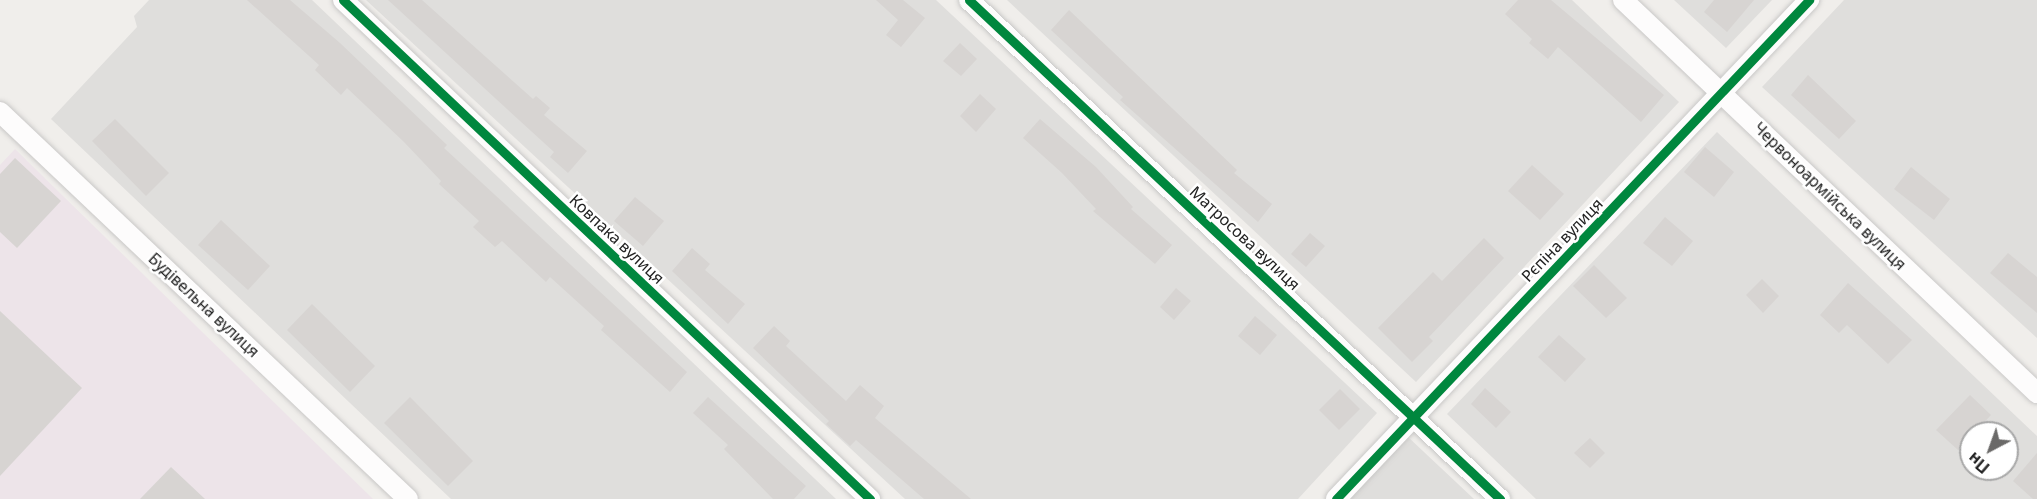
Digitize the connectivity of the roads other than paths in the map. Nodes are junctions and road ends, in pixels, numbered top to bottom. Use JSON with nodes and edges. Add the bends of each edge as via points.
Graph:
{"nodes":[{"id":1,"x":343,"y":0,"type":"edge"},
{"id":2,"x":969,"y":0,"type":"edge"},
{"id":3,"x":1623,"y":0,"type":"edge"},
{"id":4,"x":1809,"y":0,"type":"edge"},
{"id":5,"x":1723,"y":94,"type":"junction"},
{"id":6,"x":0,"y":112,"type":"edge"},
{"id":7,"x":2037,"y":393,"type":"edge"},
{"id":8,"x":1414,"y":417,"type":"junction"},
{"id":9,"x":408,"y":499,"type":"edge"},
{"id":10,"x":870,"y":499,"type":"edge"},
{"id":11,"x":1336,"y":499,"type":"edge"},
{"id":12,"x":1500,"y":499,"type":"edge"}],
"edges":[{"from":1,"to":10,"type":"street","name":"Ковпака вулиця"},
{"from":2,"to":8,"type":"street","name":"Матросова вулиця"},
{"from":3,"to":5,"type":"street","name":"Червоноармійська вулиця"},
{"from":4,"to":5,"type":"street","name":"Рєпіна вулиця"},
{"from":5,"to":7,"type":"street","name":"Червоноармійська вулиця"},
{"from":5,"to":8,"type":"street","name":"Рєпіна вулиця"},
{"from":6,"to":9,"type":"street","name":"Будівельна вулиця"},
{"from":8,"to":11,"type":"street","name":"Рєпіна вулиця"},
{"from":8,"to":12,"type":"street","name":"Матросова вулиця"}]}
